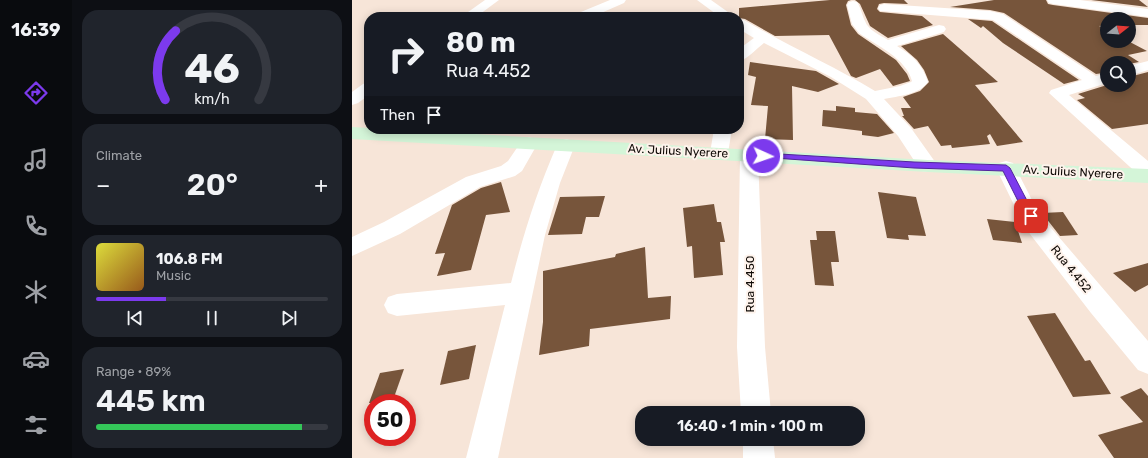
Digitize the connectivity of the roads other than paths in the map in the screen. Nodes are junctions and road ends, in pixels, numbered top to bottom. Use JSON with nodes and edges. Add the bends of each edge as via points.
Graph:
{"nodes":[{"id":1,"x":493,"y":0,"type":"edge"},
{"id":2,"x":620,"y":0,"type":"edge"},
{"id":3,"x":703,"y":0,"type":"edge"},
{"id":4,"x":1053,"y":0,"type":"edge"},
{"id":5,"x":853,"y":5,"type":"dead end"},
{"id":6,"x":884,"y":8,"type":"dead end"},
{"id":7,"x":475,"y":12,"type":"edge"},
{"id":8,"x":592,"y":12,"type":"edge"},
{"id":9,"x":721,"y":12,"type":"edge"},
{"id":10,"x":1148,"y":13,"type":"edge"},
{"id":11,"x":744,"y":26,"type":"edge"},
{"id":12,"x":939,"y":30,"type":"dead end"},
{"id":13,"x":764,"y":37,"type":"junction"},
{"id":14,"x":885,"y":45,"type":"junction"},
{"id":15,"x":744,"y":52,"type":"edge"},
{"id":16,"x":1148,"y":65,"type":"edge"},
{"id":17,"x":1136,"y":69,"type":"edge"},
{"id":18,"x":1100,"y":79,"type":"edge"},
{"id":19,"x":1100,"y":80,"type":"edge"},
{"id":20,"x":364,"y":91,"type":"edge"},
{"id":21,"x":872,"y":96,"type":"junction"},
{"id":22,"x":352,"y":100,"type":"edge"},
{"id":23,"x":352,"y":133,"type":"edge"},
{"id":24,"x":364,"y":133,"type":"edge"},
{"id":25,"x":468,"y":134,"type":"edge"},
{"id":26,"x":722,"y":134,"type":"edge"},
{"id":27,"x":529,"y":143,"type":"junction"},
{"id":28,"x":566,"y":145,"type":"junction"},
{"id":29,"x":719,"y":153,"type":"junction"},
{"id":30,"x":749,"y":155,"type":"junction"},
{"id":31,"x":928,"y":166,"type":"junction"},
{"id":32,"x":1006,"y":168,"type":"junction"},
{"id":33,"x":1148,"y":172,"type":"edge"},
{"id":34,"x":1148,"y":176,"type":"edge"},
{"id":35,"x":352,"y":247,"type":"edge"},
{"id":36,"x":520,"y":293,"type":"junction"},
{"id":37,"x":397,"y":305,"type":"dead end"},
{"id":38,"x":1148,"y":361,"type":"edge"},
{"id":39,"x":755,"y":406,"type":"edge"},
{"id":40,"x":758,"y":446,"type":"edge"},
{"id":41,"x":482,"y":458,"type":"edge"},
{"id":42,"x":759,"y":458,"type":"edge"}],
"edges":[{"from":1,"to":7,"type":"street"},
{"from":2,"to":8,"type":"street"},
{"from":3,"to":9,"type":"street"},
{"from":4,"to":10,"type":"street"},
{"from":5,"to":14,"type":"street","via":[[859,24]]},
{"from":6,"to":18,"type":"street","via":[[998,17]]},
{"from":11,"to":13,"type":"street"},
{"from":12,"to":14,"type":"street"},
{"from":13,"to":15,"type":"street"},
{"from":13,"to":21,"type":"street","via":[[836,74]]},
{"from":14,"to":21,"type":"street","via":[[910,62],[920,82],[907,88]]},
{"from":16,"to":17,"type":"street"},
{"from":19,"to":33,"type":"street","via":[[1057,93]]},
{"from":20,"to":22,"type":"street"},
{"from":21,"to":31,"type":"street","via":[[905,132]]},
{"from":23,"to":24,"type":"main road","name":"Av. Julius Nyerere"},
{"from":25,"to":27,"type":"main road","name":"Av. Julius Nyerere"},
{"from":26,"to":29,"type":"street"},
{"from":27,"to":28,"type":"main road","name":"Av. Julius Nyerere"},
{"from":27,"to":35,"type":"street","via":[[515,166],[508,171],[473,182],[392,228]]},
{"from":28,"to":29,"type":"main road","name":"Av. Julius Nyerere"},
{"from":28,"to":36,"type":"street","via":[[550,183]]},
{"from":29,"to":30,"type":"main road","name":"Av. Julius Nyerere"},
{"from":30,"to":31,"type":"main road","name":"Av. Julius Nyerere"},
{"from":30,"to":39,"type":"street","name":"Rua 4.450","via":[[751,346]]},
{"from":31,"to":32,"type":"main road","name":"Av. Julius Nyerere"},
{"from":32,"to":34,"type":"main road","name":"Av. Julius Nyerere"},
{"from":32,"to":38,"type":"street","name":"Rua 4.452","via":[[1038,228]]},
{"from":36,"to":37,"type":"street"},
{"from":36,"to":41,"type":"street"},
{"from":40,"to":42,"type":"street"}]}
